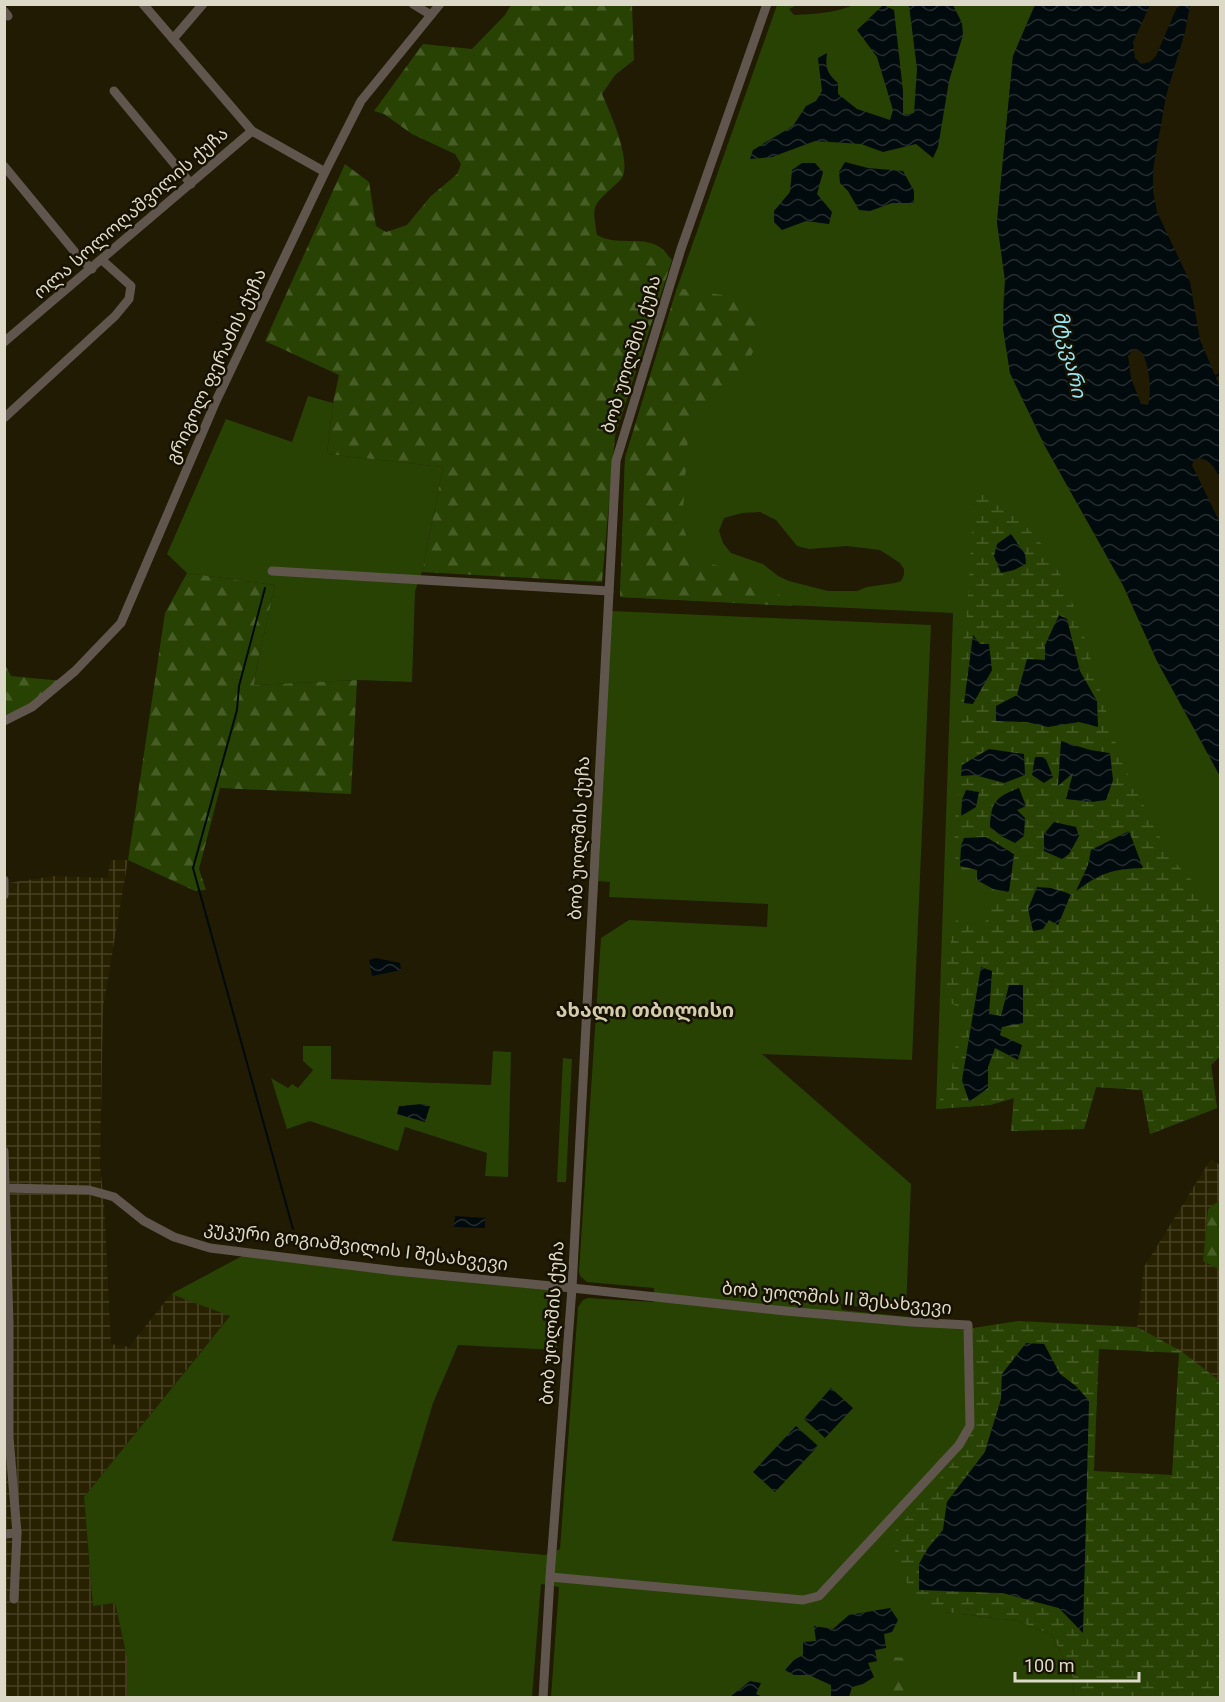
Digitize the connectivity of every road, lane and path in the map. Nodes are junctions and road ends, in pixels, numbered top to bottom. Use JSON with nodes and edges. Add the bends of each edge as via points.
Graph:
{"nodes":[{"id":1,"x":143,"y":4,"type":"edge"},
{"id":2,"x":203,"y":4,"type":"edge"},
{"id":3,"x":413,"y":4,"type":"edge"},
{"id":4,"x":440,"y":4,"type":"edge"},
{"id":5,"x":767,"y":4,"type":"edge"},
{"id":6,"x":431,"y":15,"type":"junction"},
{"id":7,"x":173,"y":39,"type":"junction"},
{"id":8,"x":114,"y":91,"type":"dead end"},
{"id":9,"x":252,"y":131,"type":"junction"},
{"id":10,"x":4,"y":166,"type":"edge"},
{"id":11,"x":325,"y":172,"type":"junction"},
{"id":12,"x":191,"y":184,"type":"junction"},
{"id":13,"x":102,"y":260,"type":"junction"},
{"id":14,"x":92,"y":269,"type":"junction"},
{"id":15,"x":4,"y":342,"type":"edge"},
{"id":16,"x":4,"y":418,"type":"edge"},
{"id":17,"x":272,"y":571,"type":"dead end"},
{"id":18,"x":609,"y":591,"type":"junction"},
{"id":19,"x":4,"y":721,"type":"edge"},
{"id":20,"x":4,"y":880,"type":"edge"},
{"id":21,"x":4,"y":895,"type":"edge"},
{"id":22,"x":4,"y":1151,"type":"edge"},
{"id":23,"x":5,"y":1158,"type":"edge"},
{"id":24,"x":5,"y":1187,"type":"edge"},
{"id":25,"x":572,"y":1288,"type":"junction"},
{"id":26,"x":17,"y":1533,"type":"junction"},
{"id":27,"x":4,"y":1534,"type":"edge"},
{"id":28,"x":550,"y":1577,"type":"junction"},
{"id":29,"x":14,"y":1599,"type":"dead end"},
{"id":30,"x":543,"y":1698,"type":"edge"}],
"edges":[{"from":1,"to":7,"type":"street"},
{"from":2,"to":7,"type":"street"},
{"from":3,"to":6,"type":"street"},
{"from":4,"to":6,"type":"street","name":"გრიგოლ ფერაძის ქუჩა"},
{"from":5,"to":18,"type":"street","name":"ბობ უოლშის ქუჩა","via":[[681,249],[616,460]]},
{"from":6,"to":11,"type":"street","name":"გრიგოლ ფერაძის ქუჩა","via":[[362,101]]},
{"from":7,"to":9,"type":"street"},
{"from":8,"to":12,"type":"street"},
{"from":9,"to":11,"type":"street"},
{"from":9,"to":12,"type":"street","name":"ოლა სოლოღაშვილის ქუჩა"},
{"from":10,"to":14,"type":"street"},
{"from":11,"to":19,"type":"street","name":"გრიგოლ ფერაძის ქუჩა","via":[[216,401],[121,623],[38,703]]},
{"from":12,"to":13,"type":"street","name":"ოლა სოლოღაშვილის ქუჩა"},
{"from":13,"to":14,"type":"street","name":"ოლა სოლოღაშვილის ქუჩა"},
{"from":13,"to":16,"type":"street","via":[[131,286],[129,299]]},
{"from":14,"to":15,"type":"street","name":"ოლა სოლოღაშვილის ქუჩა"},
{"from":17,"to":18,"type":"street"},
{"from":18,"to":25,"type":"street","name":"ბობ უოლშის ქუჩა"},
{"from":20,"to":21,"type":"street"},
{"from":22,"to":23,"type":"street"},
{"from":23,"to":24,"type":"street"},
{"from":24,"to":25,"type":"street","name":"კუკური გოგიაშვილის I შესახვევი","via":[[105,1194],[174,1237],[210,1248]]},
{"from":24,"to":26,"type":"street","via":[[9,1437]]},
{"from":25,"to":28,"type":"street","name":"ბობ უოლშის ქუჩა"},
{"from":25,"to":28,"type":"street","name":"ბობ უოლშის II შესახვევი","via":[[813,1314],[968,1325],[969,1426],[956,1450],[824,1593],[814,1598]]},
{"from":26,"to":27,"type":"street"},
{"from":26,"to":29,"type":"street"},
{"from":28,"to":30,"type":"street","name":"ბობ უოლშის ქუჩა"}]}
